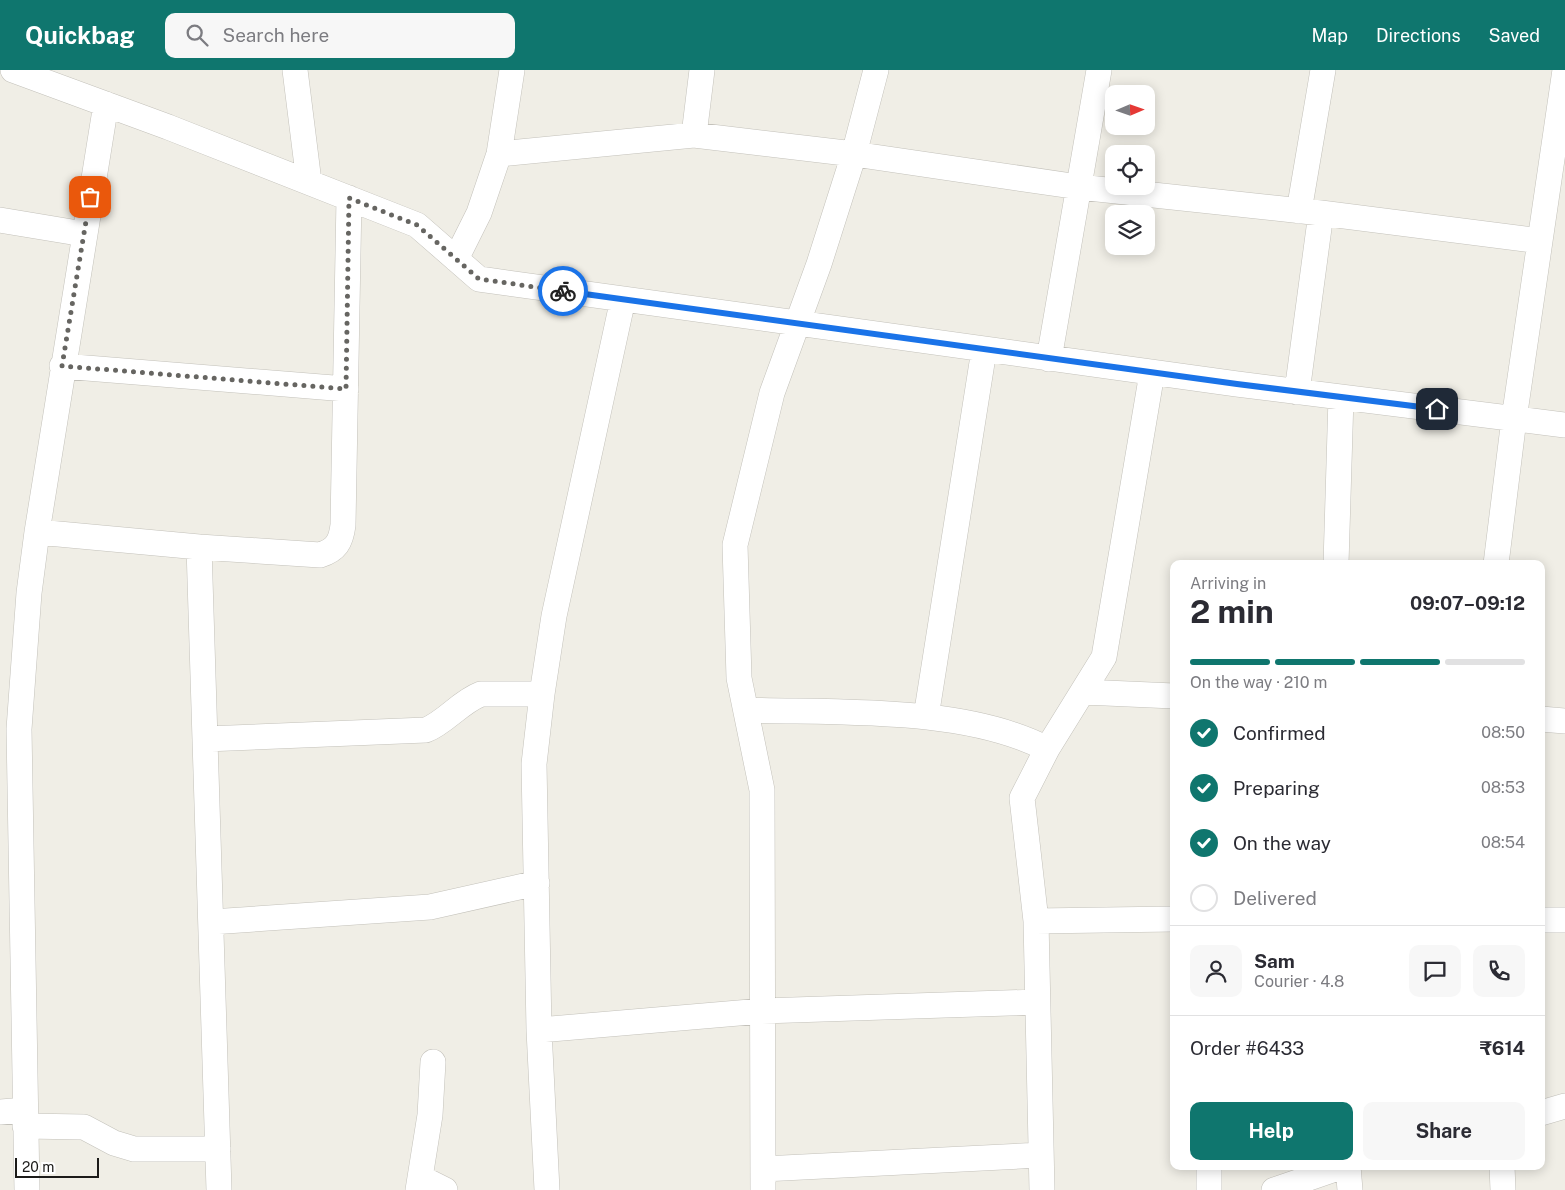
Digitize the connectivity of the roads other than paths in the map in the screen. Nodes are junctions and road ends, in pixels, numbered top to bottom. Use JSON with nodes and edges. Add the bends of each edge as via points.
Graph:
{"nodes":[{"id":1,"x":14,"y":70,"type":"edge"},
{"id":2,"x":295,"y":70,"type":"edge"},
{"id":3,"x":512,"y":70,"type":"edge"},
{"id":4,"x":702,"y":70,"type":"edge"},
{"id":5,"x":876,"y":70,"type":"edge"},
{"id":6,"x":1099,"y":70,"type":"edge"},
{"id":7,"x":1323,"y":70,"type":"edge"},
{"id":8,"x":1565,"y":70,"type":"edge"},
{"id":9,"x":106,"y":104,"type":"junction"},
{"id":10,"x":694,"y":135,"type":"junction"},
{"id":11,"x":499,"y":154,"type":"junction"},
{"id":12,"x":854,"y":154,"type":"junction"},
{"id":13,"x":309,"y":182,"type":"junction"},
{"id":14,"x":1079,"y":187,"type":"junction"},
{"id":15,"x":349,"y":198,"type":"junction"},
{"id":16,"x":1310,"y":212,"type":"junction"},
{"id":17,"x":0,"y":220,"type":"edge"},
{"id":18,"x":84,"y":234,"type":"junction"},
{"id":19,"x":1540,"y":241,"type":"junction"},
{"id":20,"x":456,"y":259,"type":"junction"},
{"id":21,"x":623,"y":299,"type":"junction"},
{"id":22,"x":799,"y":324,"type":"junction"},
{"id":23,"x":984,"y":350,"type":"junction"},
{"id":24,"x":1049,"y":359,"type":"junction"},
{"id":25,"x":62,"y":366,"type":"junction"},
{"id":26,"x":1152,"y":373,"type":"junction"},
{"id":27,"x":346,"y":389,"type":"junction"},
{"id":28,"x":1297,"y":392,"type":"junction"},
{"id":29,"x":1341,"y":397,"type":"junction"},
{"id":30,"x":1514,"y":419,"type":"junction"},
{"id":31,"x":1565,"y":425,"type":"edge"},
{"id":32,"x":37,"y":532,"type":"junction"},
{"id":33,"x":200,"y":547,"type":"junction"},
{"id":34,"x":1336,"y":560,"type":"edge"},
{"id":35,"x":1496,"y":560,"type":"edge"},
{"id":36,"x":1083,"y":692,"type":"junction"},
{"id":37,"x":542,"y":694,"type":"junction"},
{"id":38,"x":1170,"y":696,"type":"edge"},
{"id":39,"x":746,"y":710,"type":"junction"},
{"id":40,"x":926,"y":717,"type":"junction"},
{"id":41,"x":1545,"y":720,"type":"edge"},
{"id":42,"x":1565,"y":722,"type":"edge"},
{"id":43,"x":205,"y":739,"type":"junction"},
{"id":44,"x":1047,"y":749,"type":"junction"},
{"id":45,"x":10,"y":782,"type":"edge"},
{"id":46,"x":537,"y":884,"type":"junction"},
{"id":47,"x":1170,"y":918,"type":"edge"},
{"id":48,"x":1545,"y":920,"type":"edge"},
{"id":49,"x":1565,"y":920,"type":"edge"},
{"id":50,"x":1036,"y":921,"type":"junction"},
{"id":51,"x":211,"y":922,"type":"junction"},
{"id":52,"x":11,"y":959,"type":"edge"},
{"id":53,"x":1037,"y":1002,"type":"junction"},
{"id":54,"x":762,"y":1011,"type":"junction"},
{"id":55,"x":539,"y":1030,"type":"junction"},
{"id":56,"x":433,"y":1062,"type":"dead end"},
{"id":57,"x":1565,"y":1106,"type":"edge"},
{"id":58,"x":0,"y":1112,"type":"edge"},
{"id":59,"x":1545,"y":1112,"type":"edge"},
{"id":60,"x":25,"y":1118,"type":"junction"},
{"id":61,"x":218,"y":1149,"type":"junction"},
{"id":62,"x":1041,"y":1154,"type":"junction"},
{"id":63,"x":1209,"y":1170,"type":"edge"},
{"id":64,"x":1332,"y":1170,"type":"edge"},
{"id":65,"x":1348,"y":1170,"type":"edge"},
{"id":66,"x":1502,"y":1170,"type":"edge"},
{"id":67,"x":763,"y":1179,"type":"edge"},
{"id":68,"x":420,"y":1184,"type":"edge"},
{"id":69,"x":27,"y":1190,"type":"edge"},
{"id":70,"x":218,"y":1190,"type":"edge"},
{"id":71,"x":445,"y":1190,"type":"edge"},
{"id":72,"x":547,"y":1190,"type":"edge"},
{"id":73,"x":1042,"y":1190,"type":"edge"},
{"id":74,"x":1209,"y":1190,"type":"edge"},
{"id":75,"x":1274,"y":1190,"type":"edge"},
{"id":76,"x":1350,"y":1190,"type":"edge"},
{"id":77,"x":1503,"y":1190,"type":"edge"}],
"edges":[{"from":1,"to":9,"type":"street"},
{"from":2,"to":13,"type":"street"},
{"from":3,"to":11,"type":"street"},
{"from":4,"to":10,"type":"street"},
{"from":5,"to":12,"type":"street"},
{"from":6,"to":14,"type":"street"},
{"from":7,"to":16,"type":"street"},
{"from":8,"to":19,"type":"street"},
{"from":9,"to":13,"type":"street"},
{"from":9,"to":18,"type":"street"},
{"from":10,"to":11,"type":"street"},
{"from":10,"to":12,"type":"street"},
{"from":11,"to":20,"type":"street","via":[[479,213]]},
{"from":12,"to":14,"type":"street"},
{"from":12,"to":22,"type":"street"},
{"from":13,"to":15,"type":"street"},
{"from":14,"to":16,"type":"street"},
{"from":14,"to":24,"type":"street"},
{"from":15,"to":20,"type":"street","via":[[417,225]]},
{"from":15,"to":27,"type":"street"},
{"from":16,"to":19,"type":"street"},
{"from":16,"to":28,"type":"street"},
{"from":17,"to":18,"type":"street"},
{"from":18,"to":25,"type":"street"},
{"from":19,"to":30,"type":"street"},
{"from":20,"to":21,"type":"street","via":[[479,279]]},
{"from":21,"to":22,"type":"street"},
{"from":21,"to":37,"type":"street","via":[[554,616]]},
{"from":22,"to":23,"type":"street"},
{"from":22,"to":39,"type":"street","via":[[772,393],[735,545],[739,678]]},
{"from":23,"to":24,"type":"street"},
{"from":23,"to":40,"type":"street"},
{"from":24,"to":26,"type":"street"},
{"from":25,"to":27,"type":"street"},
{"from":25,"to":32,"type":"street"},
{"from":26,"to":28,"type":"street"},
{"from":26,"to":36,"type":"street","via":[[1104,657]]},
{"from":27,"to":33,"type":"street","via":[[343,526],[338,544],[320,555]]},
{"from":28,"to":29,"type":"street"},
{"from":29,"to":30,"type":"street"},
{"from":29,"to":34,"type":"street"},
{"from":30,"to":31,"type":"street"},
{"from":30,"to":35,"type":"street"},
{"from":32,"to":33,"type":"street"},
{"from":32,"to":45,"type":"street","via":[[19,729]]},
{"from":33,"to":43,"type":"street"},
{"from":36,"to":38,"type":"street"},
{"from":36,"to":44,"type":"street"},
{"from":37,"to":43,"type":"street","via":[[480,694],[426,730]]},
{"from":37,"to":46,"type":"street","via":[[534,764]]},
{"from":39,"to":40,"type":"street"},
{"from":39,"to":54,"type":"street","via":[[762,790]]},
{"from":40,"to":44,"type":"street","via":[[985,726],[1024,737]]},
{"from":41,"to":42,"type":"street"},
{"from":43,"to":51,"type":"street"},
{"from":44,"to":50,"type":"street","via":[[1022,798]]},
{"from":45,"to":52,"type":"street"},
{"from":46,"to":51,"type":"street","via":[[430,907]]},
{"from":46,"to":55,"type":"street"},
{"from":47,"to":50,"type":"street"},
{"from":48,"to":49,"type":"street"},
{"from":50,"to":53,"type":"street"},
{"from":51,"to":61,"type":"street"},
{"from":52,"to":60,"type":"street"},
{"from":53,"to":54,"type":"street"},
{"from":53,"to":62,"type":"street"},
{"from":54,"to":55,"type":"street"},
{"from":54,"to":67,"type":"street"},
{"from":55,"to":72,"type":"street"},
{"from":56,"to":68,"type":"street","via":[[430,1115]]},
{"from":57,"to":59,"type":"street"},
{"from":58,"to":60,"type":"street"},
{"from":60,"to":61,"type":"street","via":[[84,1127],[134,1150]]},
{"from":60,"to":69,"type":"street"},
{"from":61,"to":70,"type":"street"},
{"from":62,"to":67,"type":"street"},
{"from":62,"to":73,"type":"street"},
{"from":63,"to":74,"type":"street"},
{"from":64,"to":75,"type":"street"},
{"from":65,"to":76,"type":"street"},
{"from":66,"to":77,"type":"street"},
{"from":68,"to":71,"type":"street"}]}
